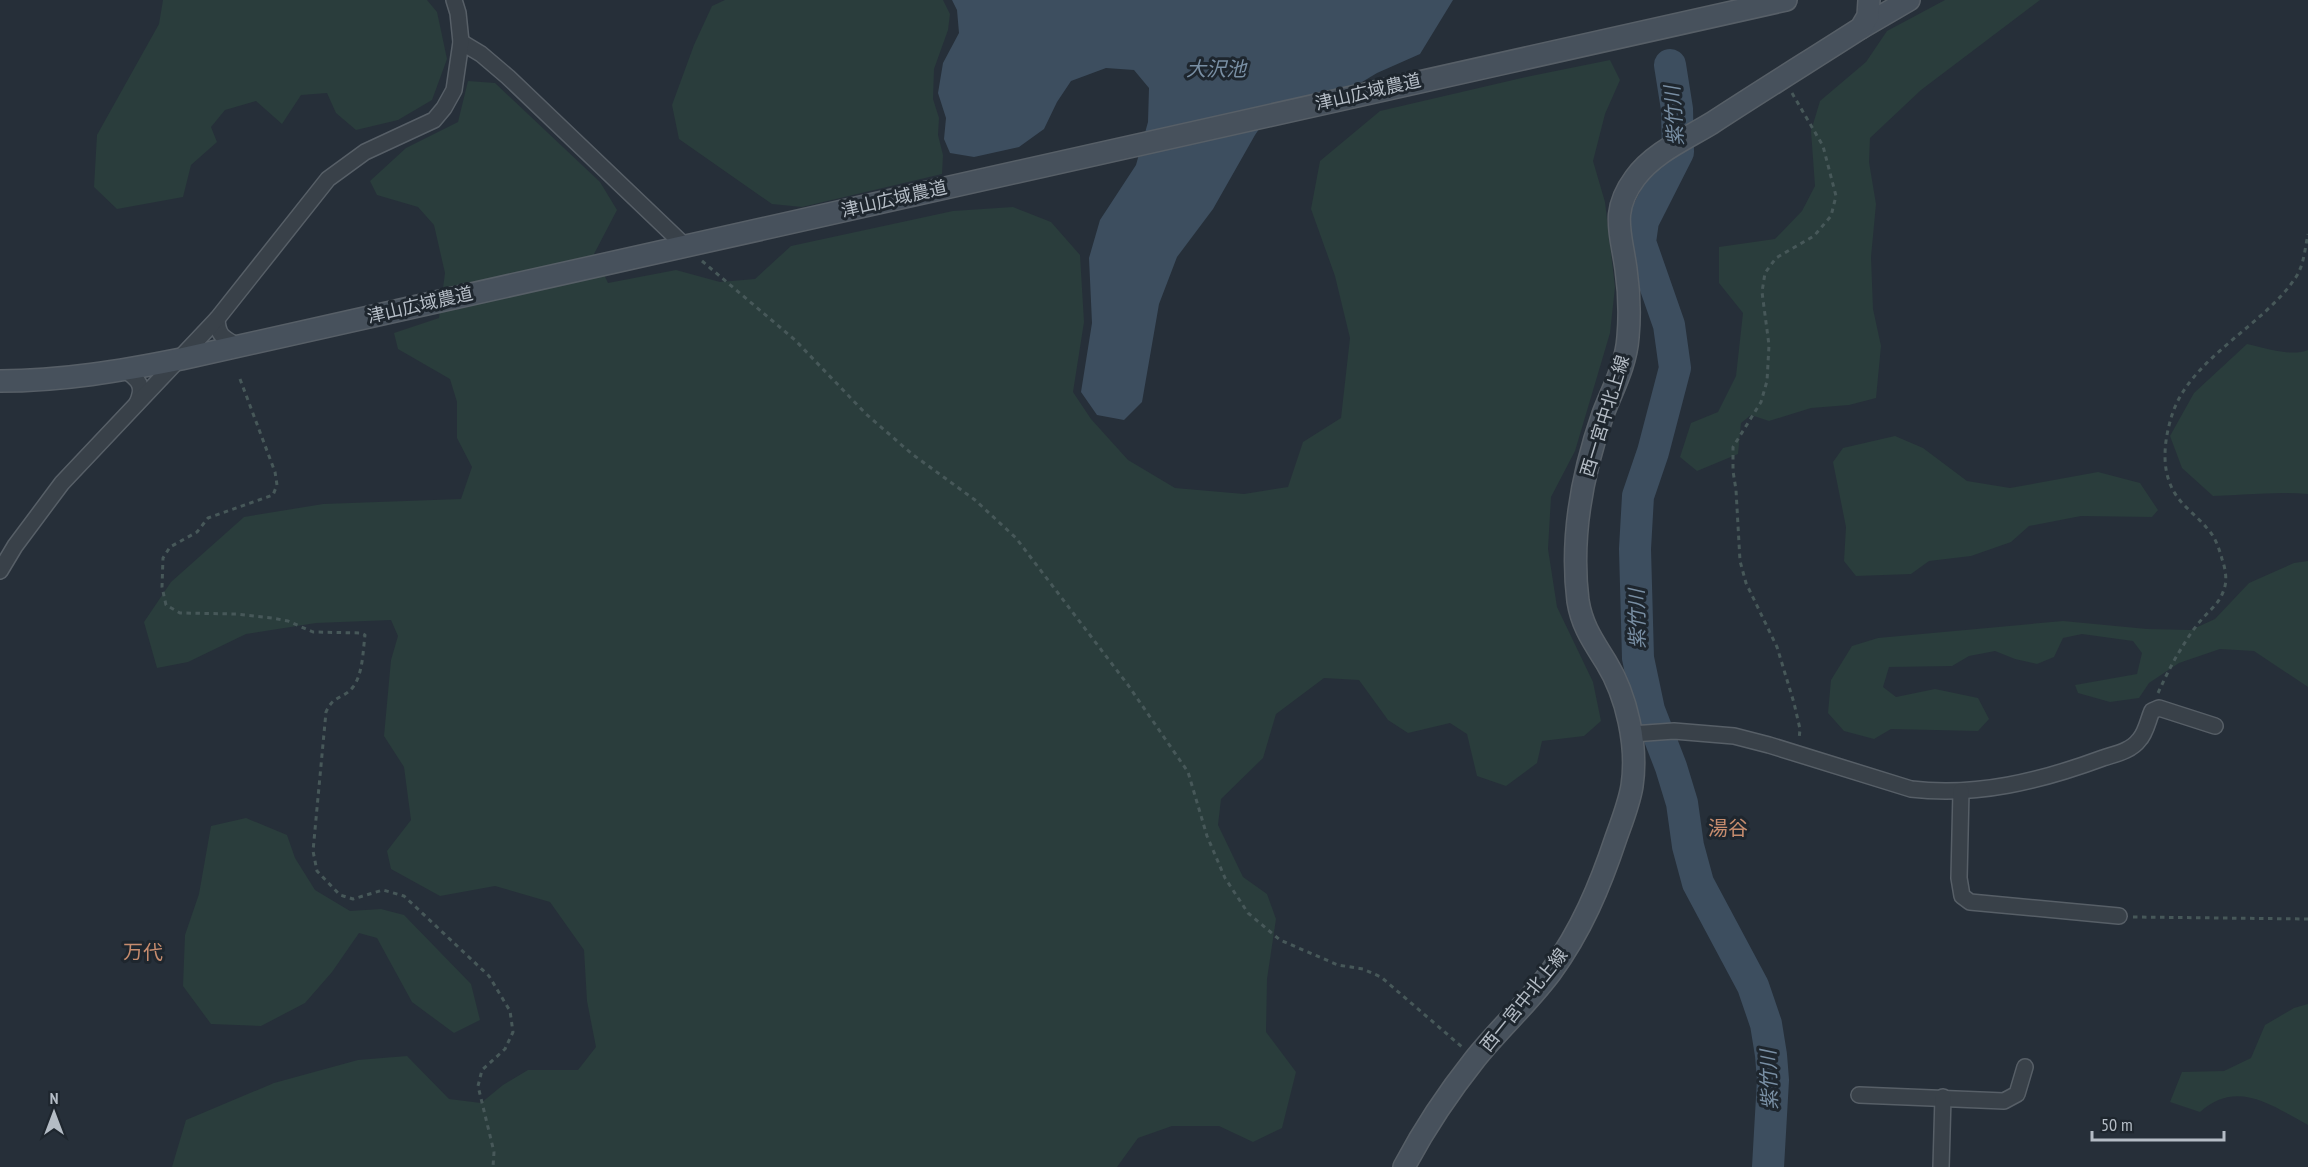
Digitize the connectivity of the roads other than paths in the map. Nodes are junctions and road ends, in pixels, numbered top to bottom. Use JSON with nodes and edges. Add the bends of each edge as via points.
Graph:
{"nodes":[{"id":1,"x":454,"y":0,"type":"edge"},
{"id":2,"x":1786,"y":0,"type":"edge"},
{"id":3,"x":1869,"y":0,"type":"edge"},
{"id":4,"x":1909,"y":0,"type":"edge"},
{"id":5,"x":1861,"y":28,"type":"junction"},
{"id":6,"x":461,"y":42,"type":"junction"},
{"id":7,"x":685,"y":246,"type":"junction"},
{"id":8,"x":217,"y":320,"type":"junction"},
{"id":9,"x":238,"y":346,"type":"junction"},
{"id":10,"x":181,"y":359,"type":"junction"},
{"id":11,"x":125,"y":370,"type":"junction"},
{"id":12,"x":0,"y":381,"type":"edge"},
{"id":13,"x":137,"y":403,"type":"junction"},
{"id":14,"x":0,"y":571,"type":"edge"},
{"id":15,"x":2215,"y":726,"type":"dead end"},
{"id":16,"x":1641,"y":733,"type":"junction"},
{"id":17,"x":1961,"y":791,"type":"junction"},
{"id":18,"x":2119,"y":916,"type":"road end"},
{"id":19,"x":2025,"y":1067,"type":"dead end"},
{"id":20,"x":1859,"y":1095,"type":"dead end"},
{"id":21,"x":1943,"y":1097,"type":"junction"},
{"id":22,"x":1404,"y":1167,"type":"edge"},
{"id":23,"x":1941,"y":1167,"type":"edge"}],
"edges":[{"from":1,"to":6,"type":"street"},
{"from":2,"to":7,"type":"street","name":"津山広域農道"},
{"from":3,"to":5,"type":"street","via":[[1868,16]]},
{"from":4,"to":5,"type":"street","name":"西一宮中北上線"},
{"from":5,"to":16,"type":"street","name":"西一宮中北上線","via":[[1676,144],[1636,176],[1621,207],[1619,237],[1626,267],[1627,344],[1586,475],[1578,514],[1575,579],[1580,612],[1592,642],[1607,663]]},
{"from":6,"to":7,"type":"street","via":[[508,77]]},
{"from":6,"to":8,"type":"street","via":[[454,90],[434,120],[365,152],[328,179]]},
{"from":7,"to":9,"type":"street","name":"津山広域農道"},
{"from":8,"to":9,"type":"street","via":[[222,337]]},
{"from":8,"to":10,"type":"street"},
{"from":9,"to":10,"type":"street","name":"津山広域農道"},
{"from":10,"to":11,"type":"street","name":"津山広域農道"},
{"from":10,"to":13,"type":"street"},
{"from":11,"to":12,"type":"street","name":"津山広域農道","via":[[41,381]]},
{"from":11,"to":13,"type":"street","via":[[140,383],[142,392]]},
{"from":13,"to":14,"type":"street","via":[[62,483]]},
{"from":15,"to":17,"type":"street","via":[[2158,708],[2152,711],[2140,740],[2130,748],[2023,783]]},
{"from":16,"to":17,"type":"street","via":[[1674,731],[1734,736],[1911,789]]},
{"from":16,"to":22,"type":"street","name":"西一宮中北上線","via":[[1631,789],[1601,882],[1566,951],[1475,1060],[1421,1134]]},
{"from":17,"to":18,"type":"street","via":[[1962,897],[1970,902]]},
{"from":19,"to":21,"type":"street","via":[[2017,1094],[2004,1101]]},
{"from":20,"to":21,"type":"street"},
{"from":21,"to":23,"type":"street"}]}
